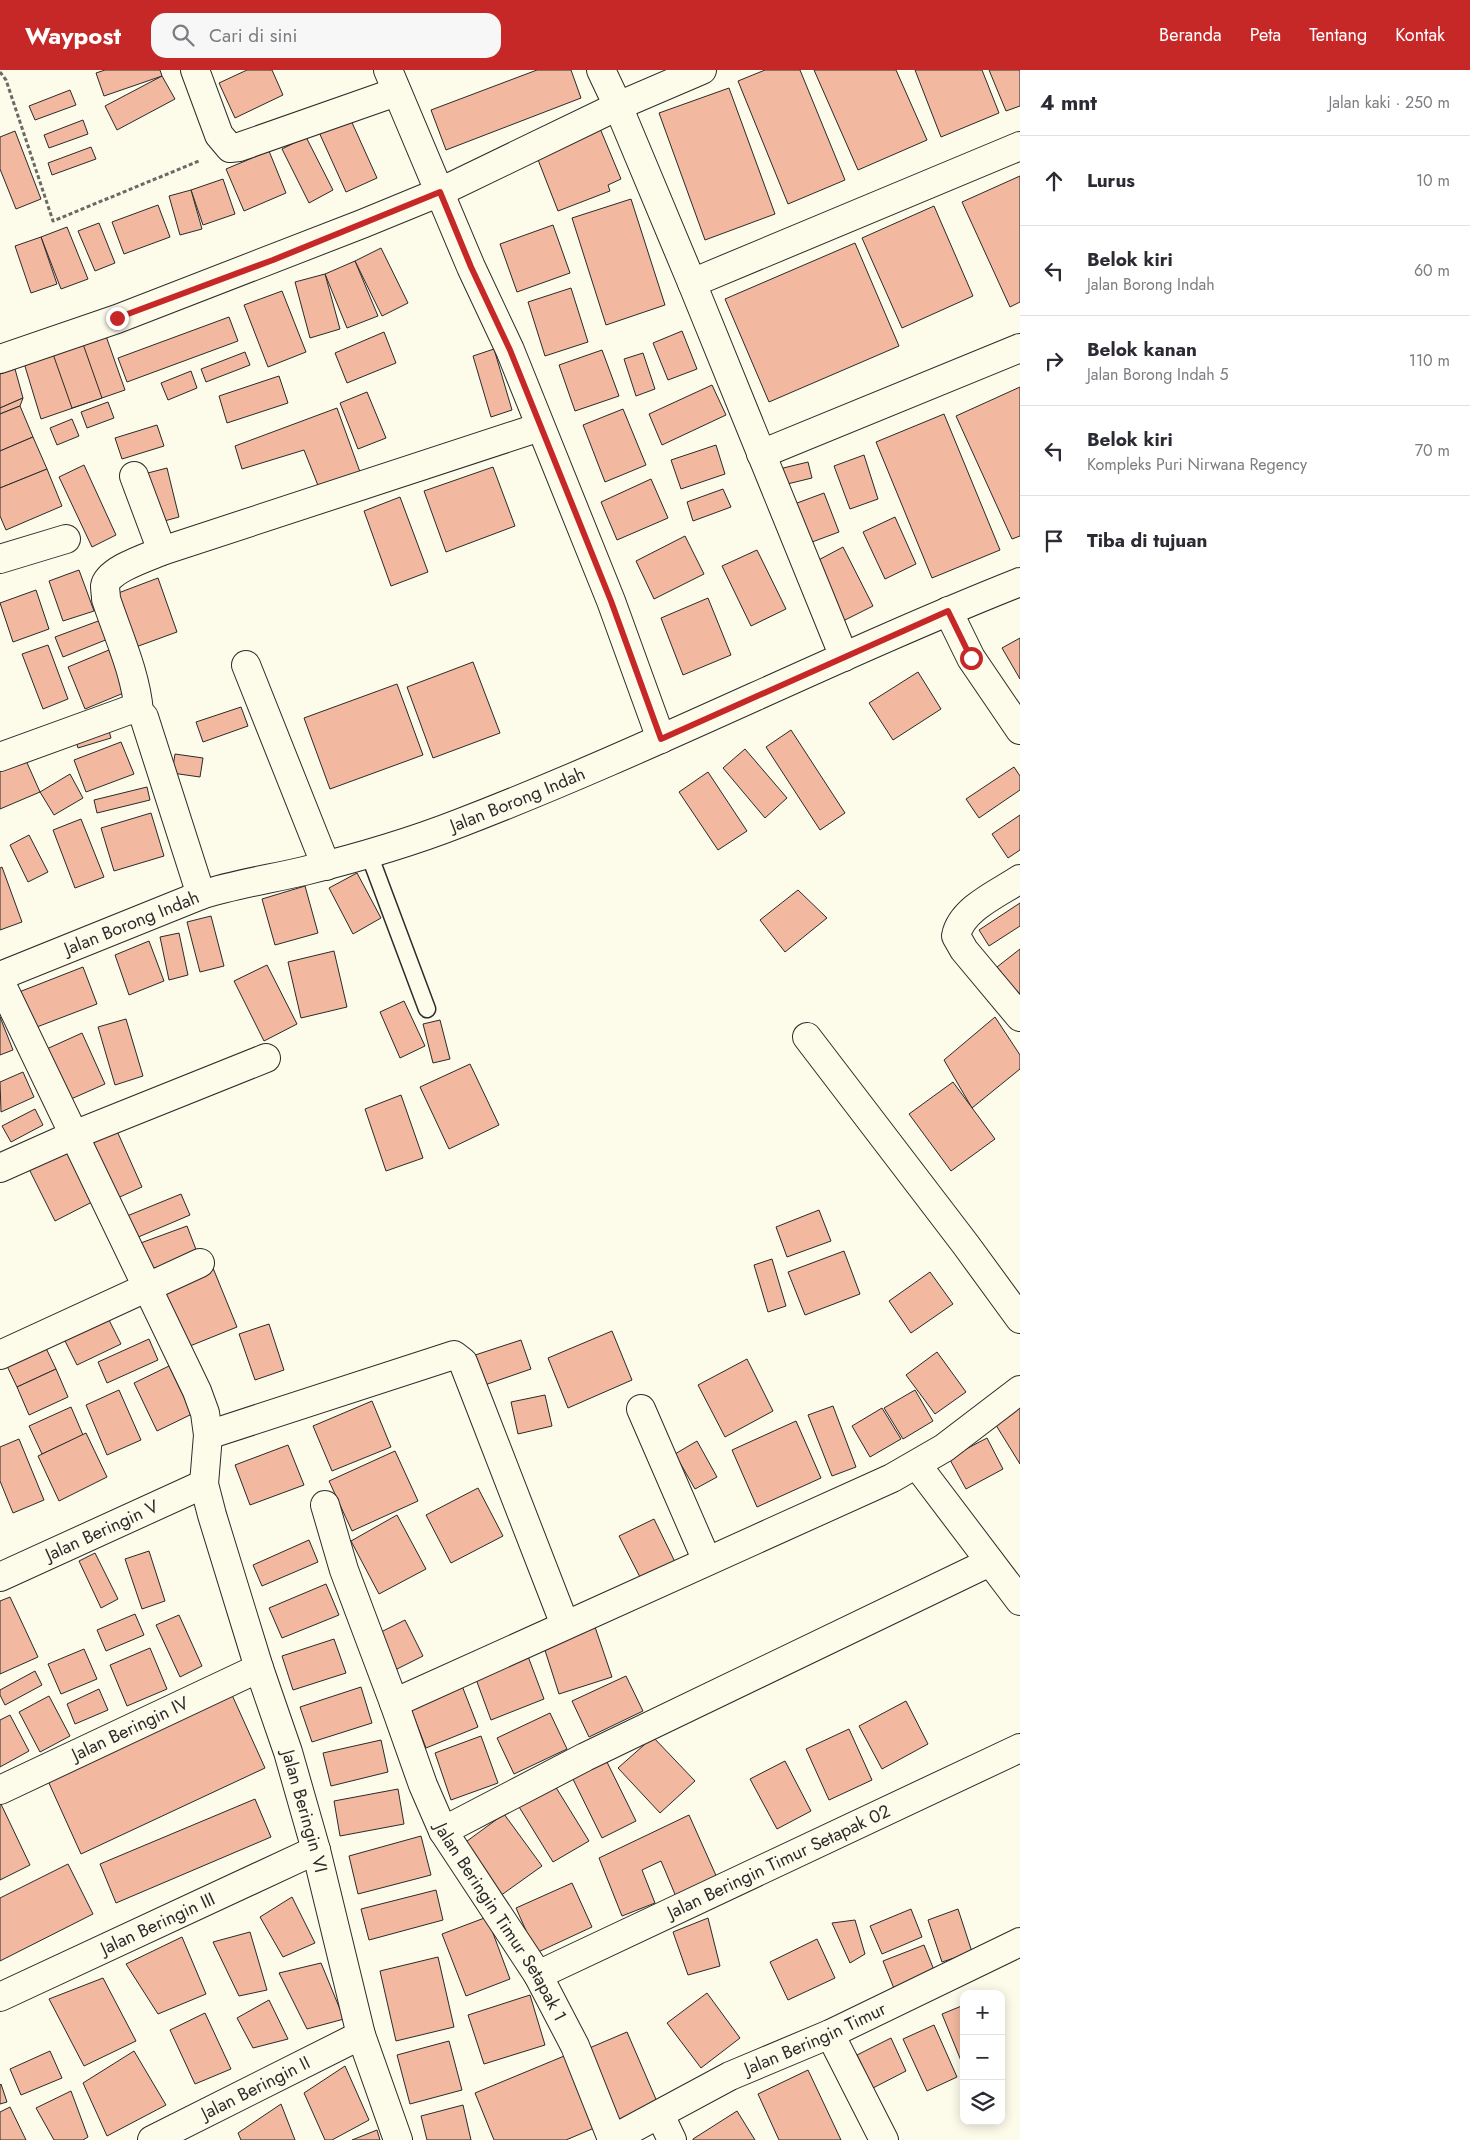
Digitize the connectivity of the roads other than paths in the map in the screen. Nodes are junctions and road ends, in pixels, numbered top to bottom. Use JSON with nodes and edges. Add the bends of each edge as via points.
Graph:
{"nodes":[{"id":1,"x":195,"y":70,"type":"edge"},
{"id":2,"x":601,"y":70,"type":"edge"},
{"id":3,"x":702,"y":70,"type":"edge"},
{"id":4,"x":392,"y":81,"type":"edge"},
{"id":5,"x":618,"y":106,"type":"junction"},
{"id":6,"x":1020,"y":146,"type":"edge"},
{"id":7,"x":440,"y":192,"type":"junction"},
{"id":8,"x":692,"y":284,"type":"junction"},
{"id":9,"x":1020,"y":348,"type":"edge"},
{"id":10,"x":0,"y":360,"type":"edge"},
{"id":11,"x":540,"y":427,"type":"junction"},
{"id":12,"x":762,"y":454,"type":"junction"},
{"id":13,"x":134,"y":476,"type":"dead end"},
{"id":14,"x":66,"y":539,"type":"dead end"},
{"id":15,"x":162,"y":551,"type":"junction"},
{"id":16,"x":0,"y":559,"type":"edge"},
{"id":17,"x":1020,"y":582,"type":"edge"},
{"id":18,"x":948,"y":611,"type":"junction"},
{"id":19,"x":844,"y":657,"type":"junction"},
{"id":20,"x":246,"y":665,"type":"dead end"},
{"id":21,"x":139,"y":712,"type":"junction"},
{"id":22,"x":1020,"y":730,"type":"edge"},
{"id":23,"x":661,"y":739,"type":"junction"},
{"id":24,"x":0,"y":757,"type":"edge"},
{"id":25,"x":369,"y":854,"type":"junction"},
{"id":26,"x":326,"y":866,"type":"junction"},
{"id":27,"x":1020,"y":879,"type":"edge"},
{"id":28,"x":201,"y":895,"type":"junction"},
{"id":29,"x":0,"y":976,"type":"edge"},
{"id":30,"x":0,"y":981,"type":"edge"},
{"id":31,"x":427,"y":1009,"type":"dead end"},
{"id":32,"x":1020,"y":1017,"type":"edge"},
{"id":33,"x":807,"y":1038,"type":"dead end"},
{"id":34,"x":266,"y":1058,"type":"dead end"},
{"id":35,"x":74,"y":1135,"type":"junction"},
{"id":36,"x":0,"y":1168,"type":"edge"},
{"id":37,"x":200,"y":1263,"type":"dead end"},
{"id":38,"x":147,"y":1288,"type":"junction"},
{"id":39,"x":1020,"y":1319,"type":"edge"},
{"id":40,"x":0,"y":1354,"type":"edge"},
{"id":41,"x":1020,"y":1390,"type":"edge"},
{"id":42,"x":641,"y":1409,"type":"dead end"},
{"id":43,"x":208,"y":1435,"type":"junction"},
{"id":44,"x":916,"y":1465,"type":"junction"},
{"id":45,"x":204,"y":1484,"type":"junction"},
{"id":46,"x":325,"y":1505,"type":"dead end"},
{"id":47,"x":707,"y":1561,"type":"junction"},
{"id":48,"x":990,"y":1562,"type":"junction"},
{"id":49,"x":0,"y":1577,"type":"edge"},
{"id":50,"x":1020,"y":1601,"type":"edge"},
{"id":51,"x":566,"y":1625,"type":"junction"},
{"id":52,"x":260,"y":1668,"type":"junction"},
{"id":53,"x":394,"y":1703,"type":"junction"},
{"id":54,"x":1020,"y":1748,"type":"edge"},
{"id":55,"x":0,"y":1790,"type":"edge"},
{"id":56,"x":444,"y":1831,"type":"junction"},
{"id":57,"x":316,"y":1850,"type":"junction"},
{"id":58,"x":1020,"y":1942,"type":"edge"},
{"id":59,"x":538,"y":1975,"type":"junction"},
{"id":60,"x":0,"y":1997,"type":"edge"},
{"id":61,"x":830,"y":2034,"type":"junction"},
{"id":62,"x":361,"y":2035,"type":"junction"},
{"id":63,"x":660,"y":2115,"type":"junction"},
{"id":64,"x":152,"y":2140,"type":"edge"},
{"id":65,"x":398,"y":2140,"type":"edge"},
{"id":66,"x":612,"y":2140,"type":"edge"},
{"id":67,"x":672,"y":2140,"type":"edge"},
{"id":68,"x":884,"y":2140,"type":"edge"}],
"edges":[{"from":1,"to":4,"type":"street","via":[[219,135],[230,148],[240,147]]},
{"from":2,"to":5,"type":"street"},
{"from":3,"to":5,"type":"street"},
{"from":4,"to":7,"type":"street"},
{"from":5,"to":7,"type":"street"},
{"from":5,"to":8,"type":"street"},
{"from":6,"to":8,"type":"street"},
{"from":7,"to":10,"type":"street","via":[[264,263]]},
{"from":7,"to":11,"type":"street","via":[[510,350]]},
{"from":8,"to":12,"type":"street"},
{"from":9,"to":12,"type":"street"},
{"from":11,"to":15,"type":"street"},
{"from":11,"to":23,"type":"street","via":[[611,601]]},
{"from":12,"to":19,"type":"street"},
{"from":13,"to":15,"type":"street"},
{"from":14,"to":16,"type":"street"},
{"from":15,"to":21,"type":"street","via":[[121,569],[109,577],[105,586],[106,599],[138,698]]},
{"from":17,"to":18,"type":"street","name":"Jalan Borong Indah"},
{"from":18,"to":19,"type":"street","name":"Jalan Borong Indah"},
{"from":18,"to":22,"type":"street","via":[[971,658]]},
{"from":19,"to":23,"type":"street","name":"Jalan Borong Indah"},
{"from":20,"to":26,"type":"street"},
{"from":21,"to":24,"type":"street","via":[[124,712]]},
{"from":21,"to":28,"type":"street","via":[[144,717]]},
{"from":23,"to":25,"type":"street","name":"Jalan Borong Indah","via":[[460,824]]},
{"from":25,"to":26,"type":"street","name":"Jalan Borong Indah"},
{"from":25,"to":31,"type":"lane"},
{"from":26,"to":28,"type":"street","name":"Jalan Borong Indah"},
{"from":27,"to":32,"type":"street","via":[[976,908],[958,926],[956,936]]},
{"from":28,"to":29,"type":"street","name":"Jalan Borong Indah"},
{"from":30,"to":35,"type":"street"},
{"from":33,"to":39,"type":"street"},
{"from":34,"to":35,"type":"street"},
{"from":35,"to":36,"type":"street"},
{"from":35,"to":38,"type":"street"},
{"from":37,"to":38,"type":"street"},
{"from":38,"to":40,"type":"street"},
{"from":38,"to":43,"type":"street","via":[[197,1391]]},
{"from":41,"to":44,"type":"street","via":[[944,1448]]},
{"from":42,"to":47,"type":"street"},
{"from":43,"to":45,"type":"street"},
{"from":43,"to":51,"type":"street","via":[[454,1355],[459,1357]]},
{"from":44,"to":47,"type":"street"},
{"from":44,"to":48,"type":"street"},
{"from":45,"to":49,"type":"street","name":"Jalan Beringin V"},
{"from":45,"to":52,"type":"street","name":"Jalan Beringin VI"},
{"from":46,"to":53,"type":"street","name":"Jalan Beringin Timur Setapak 1","via":[[344,1570]]},
{"from":47,"to":51,"type":"street"},
{"from":48,"to":50,"type":"street"},
{"from":48,"to":56,"type":"street","via":[[586,1757]]},
{"from":51,"to":53,"type":"street"},
{"from":52,"to":55,"type":"street","name":"Jalan Beringin IV"},
{"from":52,"to":57,"type":"street","name":"Jalan Beringin VI"},
{"from":53,"to":56,"type":"street","name":"Jalan Beringin Timur Setapak 1","via":[[423,1786]]},
{"from":54,"to":59,"type":"street","name":"Jalan Beringin Timur Setapak 02"},
{"from":56,"to":59,"type":"street","name":"Jalan Beringin Timur Setapak 1"},
{"from":57,"to":60,"type":"street","name":"Jalan Beringin III"},
{"from":57,"to":62,"type":"street","name":"Jalan Beringin VI"},
{"from":58,"to":61,"type":"street","name":"Jalan Beringin Timur"},
{"from":59,"to":66,"type":"street","name":"Jalan Beringin Timur Setapak 1","via":[[575,2046]]},
{"from":61,"to":63,"type":"street","name":"Jalan Beringin Timur","via":[[730,2076]]},
{"from":61,"to":68,"type":"street"},
{"from":62,"to":64,"type":"street","name":"Jalan Beringin II"},
{"from":62,"to":65,"type":"street","name":"Jalan Beringin VI"},
{"from":63,"to":66,"type":"street","name":"Jalan Beringin Timur"},
{"from":63,"to":67,"type":"street"}]}
